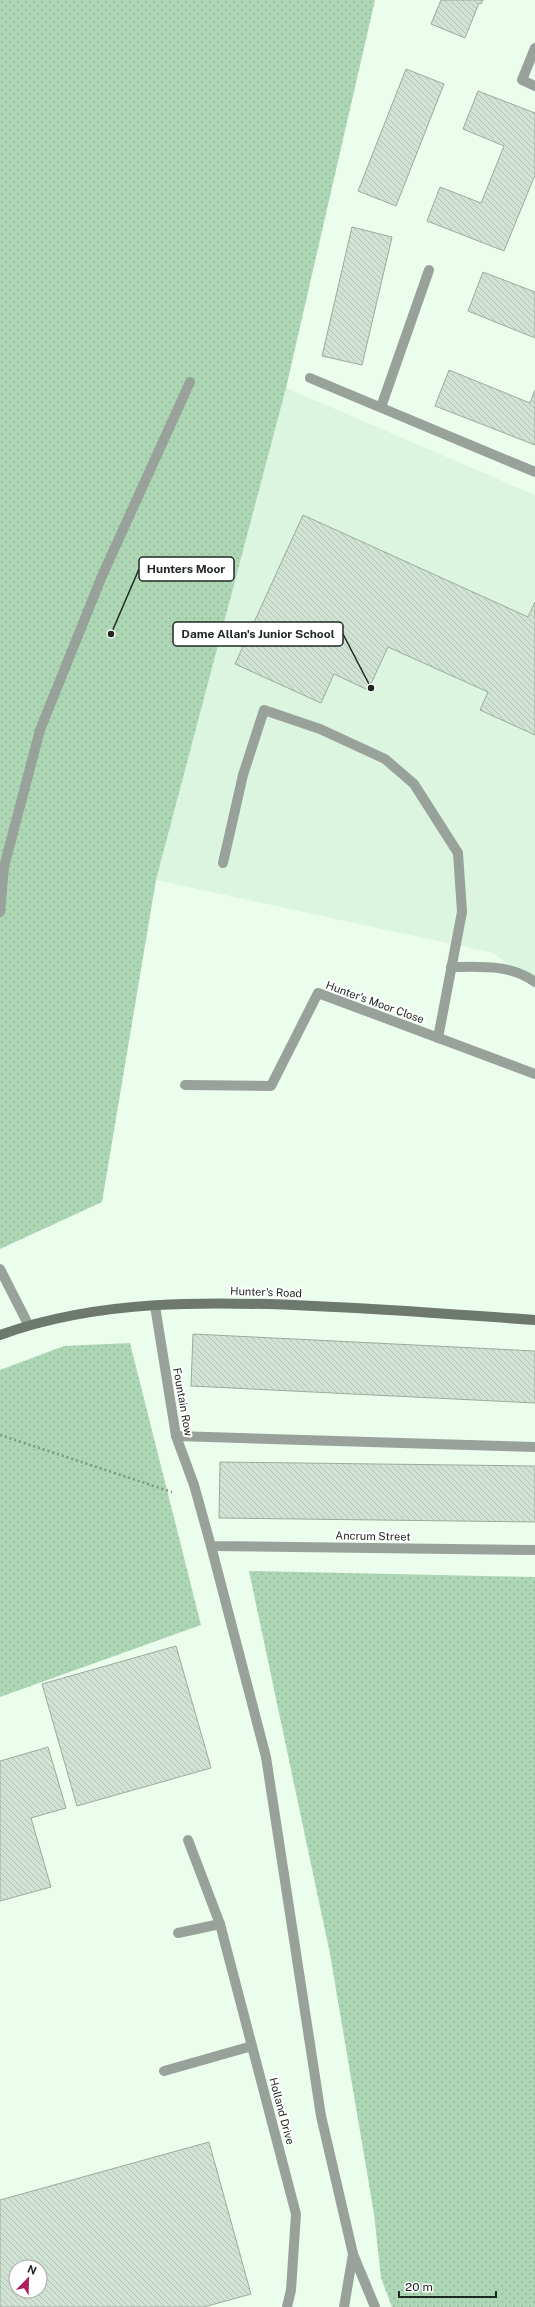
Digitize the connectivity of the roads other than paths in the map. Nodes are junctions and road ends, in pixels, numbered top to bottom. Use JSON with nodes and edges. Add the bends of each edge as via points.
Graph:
{"nodes":[{"id":1,"x":535,"y":48,"type":"edge"},
{"id":2,"x":535,"y":86,"type":"edge"},
{"id":3,"x":429,"y":270,"type":"dead end"},
{"id":4,"x":310,"y":378,"type":"dead end"},
{"id":5,"x":190,"y":382,"type":"dead end"},
{"id":6,"x":381,"y":408,"type":"junction"},
{"id":7,"x":535,"y":472,"type":"edge"},
{"id":8,"x":223,"y":863,"type":"dead end"},
{"id":9,"x":0,"y":912,"type":"edge"},
{"id":10,"x":451,"y":967,"type":"junction"},
{"id":11,"x":535,"y":982,"type":"edge"},
{"id":12,"x":438,"y":1038,"type":"junction"},
{"id":13,"x":535,"y":1074,"type":"edge"},
{"id":14,"x":185,"y":1085,"type":"dead end"},
{"id":15,"x":0,"y":1268,"type":"edge"},
{"id":16,"x":155,"y":1306,"type":"junction"},
{"id":17,"x":535,"y":1320,"type":"edge"},
{"id":18,"x":28,"y":1324,"type":"junction"},
{"id":19,"x":0,"y":1335,"type":"edge"},
{"id":20,"x":176,"y":1436,"type":"junction"},
{"id":21,"x":535,"y":1448,"type":"edge"},
{"id":22,"x":211,"y":1546,"type":"junction"},
{"id":23,"x":535,"y":1550,"type":"edge"},
{"id":24,"x":188,"y":1840,"type":"dead end"},
{"id":25,"x":220,"y":1924,"type":"junction"},
{"id":26,"x":178,"y":1933,"type":"dead end"},
{"id":27,"x":252,"y":2046,"type":"junction"},
{"id":28,"x":164,"y":2071,"type":"dead end"},
{"id":29,"x":353,"y":2254,"type":"junction"},
{"id":30,"x":287,"y":2307,"type":"edge"},
{"id":31,"x":344,"y":2307,"type":"edge"},
{"id":32,"x":375,"y":2307,"type":"edge"}],
"edges":[{"from":1,"to":2,"type":"street","via":[[522,80]]},
{"from":3,"to":6,"type":"street"},
{"from":4,"to":6,"type":"street"},
{"from":5,"to":9,"type":"street","via":[[102,576],[40,730],[4,867]]},
{"from":6,"to":7,"type":"street"},
{"from":8,"to":10,"type":"street","via":[[243,774],[264,710],[320,729],[385,759],[414,784],[458,854],[462,912]]},
{"from":10,"to":11,"type":"street","via":[[496,967],[523,974]]},
{"from":10,"to":12,"type":"street"},
{"from":12,"to":13,"type":"street","name":"Hunter's Moor Close"},
{"from":12,"to":14,"type":"street","name":"Hunter's Moor Close","via":[[318,993],[271,1086]]},
{"from":15,"to":18,"type":"street"},
{"from":16,"to":17,"type":"street","name":"Hunter's Road","via":[[242,1302]]},
{"from":16,"to":18,"type":"street","name":"Hunter's Road","via":[[101,1310]]},
{"from":16,"to":20,"type":"street","name":"Fountain Row"},
{"from":18,"to":19,"type":"street","name":"Hunter's Road"},
{"from":20,"to":21,"type":"street"},
{"from":20,"to":22,"type":"street","name":"Fountain Row"},
{"from":22,"to":23,"type":"street","name":"Ancrum Street"},
{"from":22,"to":29,"type":"street","name":"Fountain Row","via":[[266,1757],[321,2116]]},
{"from":24,"to":25,"type":"street","name":"Holland Drive"},
{"from":25,"to":26,"type":"street"},
{"from":25,"to":27,"type":"street","name":"Holland Drive"},
{"from":27,"to":28,"type":"street"},
{"from":27,"to":30,"type":"street","name":"Holland Drive","via":[[296,2214],[291,2290]]},
{"from":29,"to":31,"type":"street"},
{"from":29,"to":32,"type":"street"}]}
